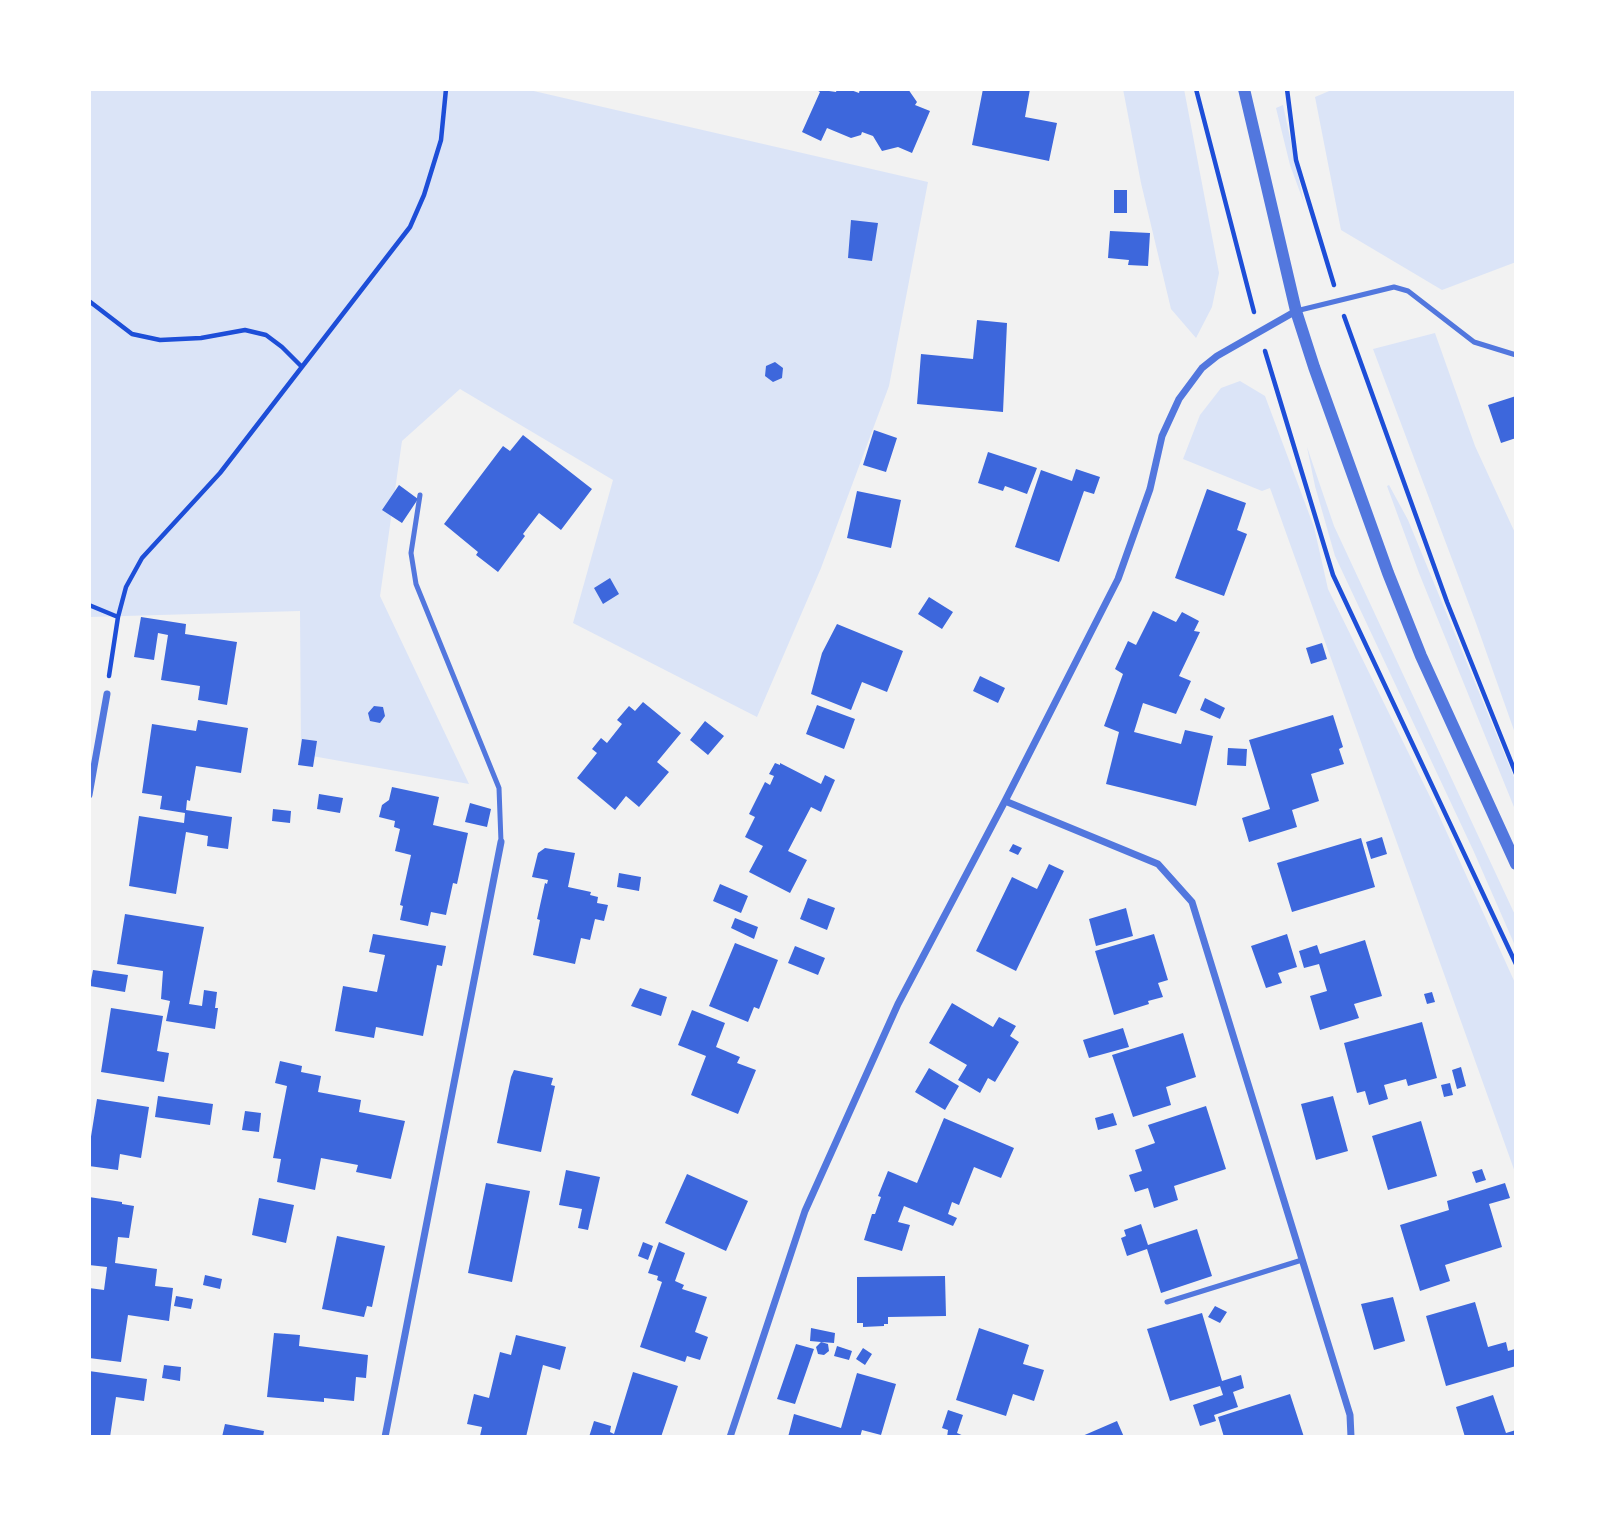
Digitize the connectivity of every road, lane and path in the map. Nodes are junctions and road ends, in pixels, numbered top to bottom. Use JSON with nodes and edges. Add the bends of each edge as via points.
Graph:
{"nodes":[{"id":1,"x":446,"y":89,"type":"edge"},
{"id":2,"x":1196,"y":89,"type":"edge"},
{"id":3,"x":1244,"y":89,"type":"edge"},
{"id":4,"x":1287,"y":89,"type":"edge"},
{"id":5,"x":89,"y":300,"type":"edge"},
{"id":6,"x":1339,"y":300,"type":"junction"},
{"id":7,"x":1296,"y":311,"type":"junction"},
{"id":8,"x":1259,"y":331,"type":"junction"},
{"id":9,"x":1516,"y":355,"type":"edge"},
{"id":10,"x":302,"y":367,"type":"junction"},
{"id":11,"x":421,"y":495,"type":"dead end"},
{"id":12,"x":89,"y":605,"type":"edge"},
{"id":13,"x":118,"y":617,"type":"junction"},
{"id":14,"x":107,"y":694,"type":"joint"},
{"id":15,"x":1516,"y":774,"type":"edge"},
{"id":16,"x":89,"y":795,"type":"edge"},
{"id":17,"x":1005,"y":801,"type":"junction"},
{"id":18,"x":501,"y":842,"type":"joint"},
{"id":19,"x":1516,"y":863,"type":"edge"},
{"id":20,"x":1516,"y":964,"type":"edge"},
{"id":21,"x":1302,"y":1260,"type":"junction"},
{"id":22,"x":1167,"y":1302,"type":"dead end"},
{"id":23,"x":385,"y":1437,"type":"edge"},
{"id":24,"x":730,"y":1437,"type":"edge"},
{"id":25,"x":1351,"y":1437,"type":"edge"}],
"edges":[{"from":1,"to":10,"type":"path","via":[[441,140],[410,227]]},
{"from":2,"to":8,"type":"path"},
{"from":3,"to":7,"type":"street"},
{"from":4,"to":6,"type":"path","via":[[1296,160]]},
{"from":5,"to":10,"type":"path","via":[[132,334],[160,340],[245,330],[265,335]]},
{"from":6,"to":7,"type":"lane"},
{"from":6,"to":9,"type":"lane","via":[[1394,286],[1408,291],[1474,342]]},
{"from":6,"to":15,"type":"path","via":[[1442,589]]},
{"from":7,"to":8,"type":"street"},
{"from":7,"to":19,"type":"street","via":[[1411,632]]},
{"from":8,"to":17,"type":"street","via":[[1202,368],[1179,399],[1162,436],[1150,489],[1118,579]]},
{"from":8,"to":20,"type":"path","via":[[1333,575]]},
{"from":10,"to":13,"type":"path","via":[[220,473],[142,558],[126,587]]},
{"from":11,"to":18,"type":"lane","via":[[411,553],[416,584],[499,789]]},
{"from":12,"to":13,"type":"path"},
{"from":13,"to":14,"type":"path"},
{"from":14,"to":16,"type":"street"},
{"from":17,"to":21,"type":"street","via":[[1158,864],[1192,902]]},
{"from":17,"to":24,"type":"street","via":[[898,1004],[805,1211]]},
{"from":18,"to":23,"type":"street"},
{"from":21,"to":22,"type":"lane"},
{"from":21,"to":25,"type":"street","via":[[1350,1415]]}]}
